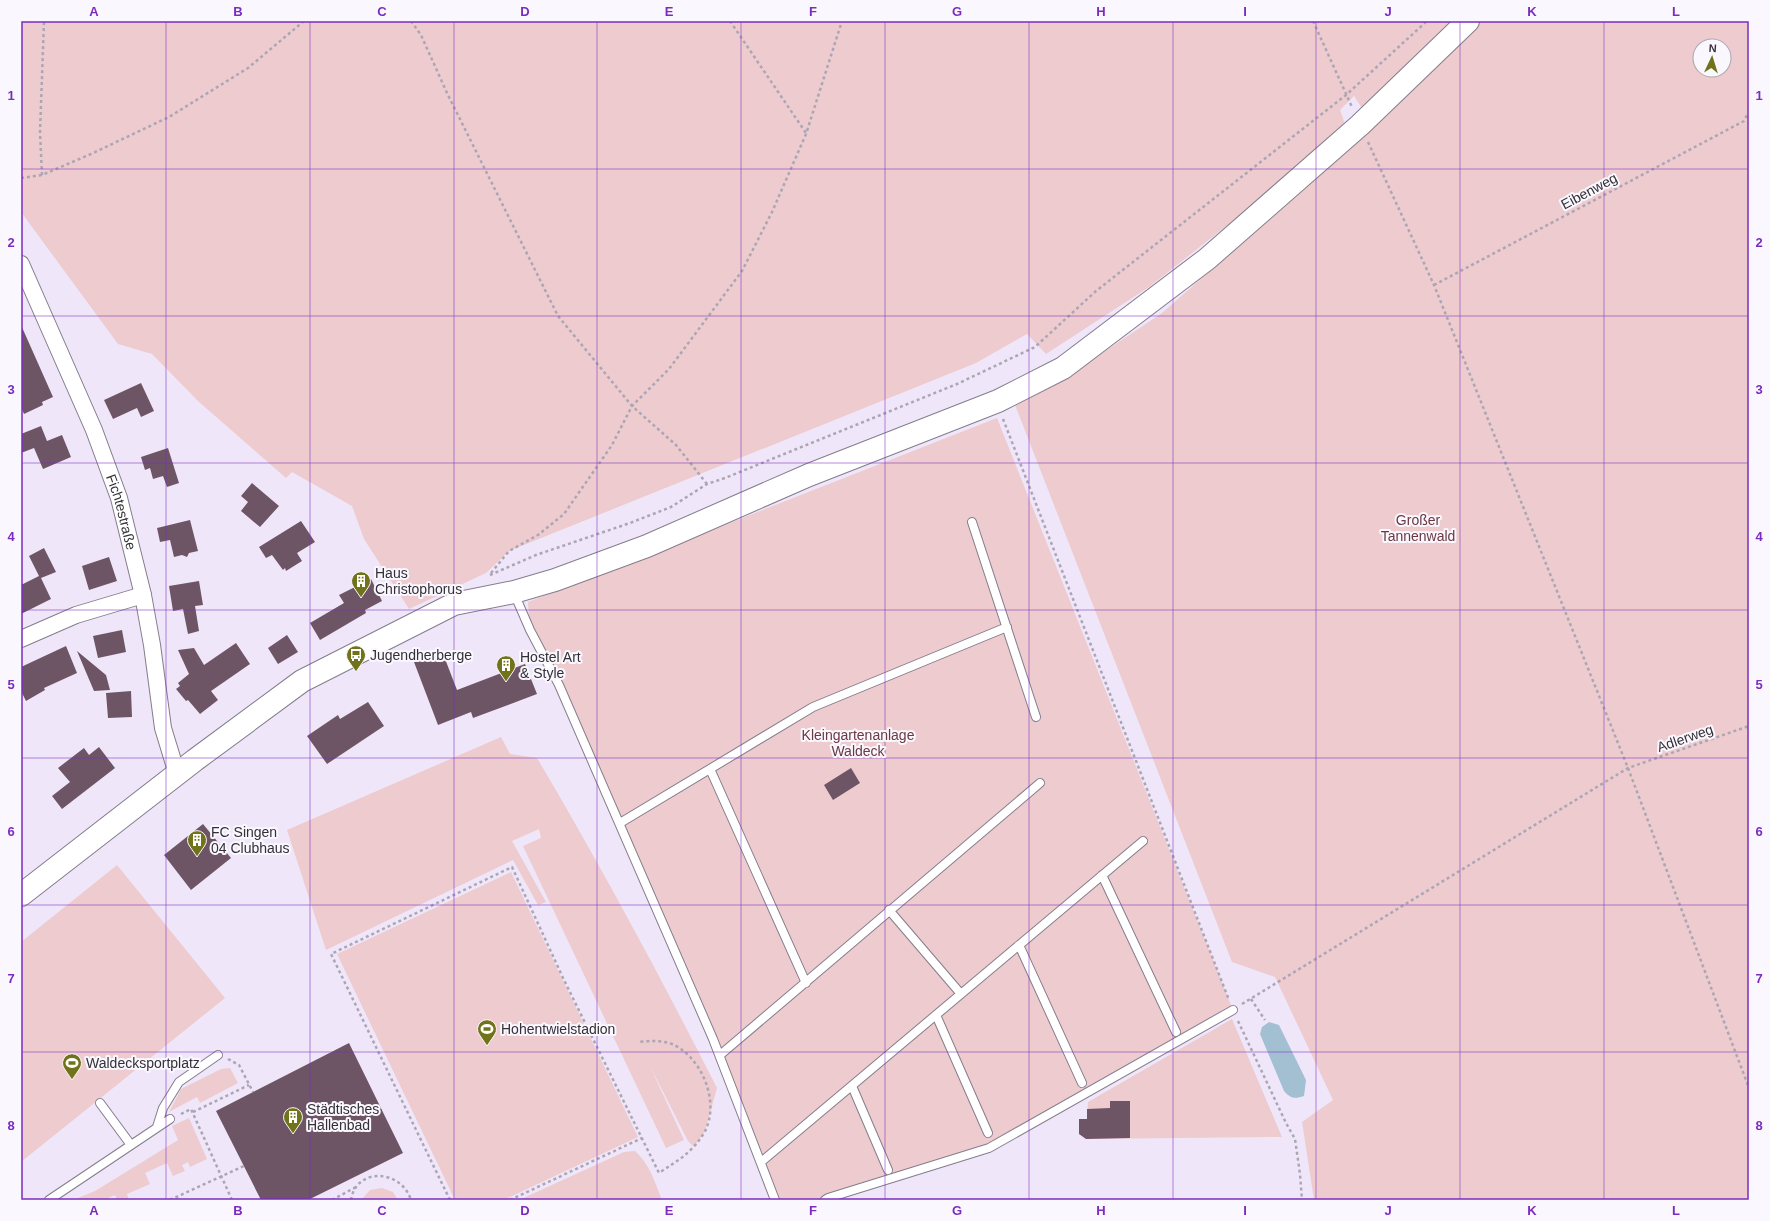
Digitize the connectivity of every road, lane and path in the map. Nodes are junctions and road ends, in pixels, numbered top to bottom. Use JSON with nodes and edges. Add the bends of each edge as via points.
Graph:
{"nodes":[{"id":1,"x":44,"y":21,"type":"edge"},
{"id":2,"x":302,"y":21,"type":"edge"},
{"id":3,"x":410,"y":21,"type":"edge"},
{"id":4,"x":730,"y":21,"type":"edge"},
{"id":5,"x":842,"y":21,"type":"edge"},
{"id":6,"x":1313,"y":21,"type":"edge"},
{"id":7,"x":1427,"y":21,"type":"edge"},
{"id":8,"x":1468,"y":21,"type":"edge"},
{"id":9,"x":1346,"y":95,"type":"junction"},
{"id":10,"x":1749,"y":110,"type":"edge"},
{"id":11,"x":1360,"y":125,"type":"junction"},
{"id":12,"x":806,"y":134,"type":"junction"},
{"id":13,"x":42,"y":175,"type":"junction"},
{"id":14,"x":21,"y":178,"type":"edge"},
{"id":15,"x":21,"y":264,"type":"edge"},
{"id":16,"x":1434,"y":285,"type":"junction"},
{"id":17,"x":998,"y":401,"type":"junction"},
{"id":18,"x":632,"y":406,"type":"junction"},
{"id":19,"x":707,"y":484,"type":"junction"},
{"id":20,"x":972,"y":522,"type":"dead end"},
{"id":21,"x":509,"y":551,"type":"dead end"},
{"id":22,"x":490,"y":575,"type":"dead end"},
{"id":23,"x":514,"y":592,"type":"junction"},
{"id":24,"x":143,"y":595,"type":"junction"},
{"id":25,"x":1007,"y":627,"type":"junction"},
{"id":26,"x":21,"y":639,"type":"edge"},
{"id":27,"x":1036,"y":717,"type":"dead end"},
{"id":28,"x":1749,"y":726,"type":"edge"},
{"id":29,"x":1628,"y":768,"type":"junction"},
{"id":30,"x":710,"y":769,"type":"junction"},
{"id":31,"x":177,"y":774,"type":"junction"},
{"id":32,"x":1040,"y":783,"type":"dead end"},
{"id":33,"x":620,"y":823,"type":"junction"},
{"id":34,"x":1143,"y":841,"type":"dead end"},
{"id":35,"x":1102,"y":875,"type":"junction"},
{"id":36,"x":21,"y":895,"type":"edge"},
{"id":37,"x":889,"y":910,"type":"junction"},
{"id":38,"x":1019,"y":945,"type":"junction"},
{"id":39,"x":806,"y":983,"type":"junction"},
{"id":40,"x":961,"y":994,"type":"junction"},
{"id":41,"x":1251,"y":999,"type":"junction"},
{"id":42,"x":1233,"y":1010,"type":"junction"},
{"id":43,"x":936,"y":1015,"type":"junction"},
{"id":44,"x":1265,"y":1020,"type":"dead end"},
{"id":45,"x":1176,"y":1032,"type":"dead end"},
{"id":46,"x":638,"y":1042,"type":"dead end"},
{"id":47,"x":218,"y":1055,"type":"joint"},
{"id":48,"x":720,"y":1055,"type":"junction"},
{"id":49,"x":1082,"y":1083,"type":"dead end"},
{"id":50,"x":249,"y":1085,"type":"junction"},
{"id":51,"x":852,"y":1086,"type":"junction"},
{"id":52,"x":1749,"y":1088,"type":"edge"},
{"id":53,"x":253,"y":1092,"type":"dead end"},
{"id":54,"x":100,"y":1103,"type":"dead end"},
{"id":55,"x":186,"y":1112,"type":"dead end"},
{"id":56,"x":193,"y":1112,"type":"junction"},
{"id":57,"x":170,"y":1120,"type":"dead end"},
{"id":58,"x":157,"y":1127,"type":"junction"},
{"id":59,"x":988,"y":1133,"type":"dead end"},
{"id":60,"x":642,"y":1138,"type":"junction"},
{"id":61,"x":131,"y":1145,"type":"junction"},
{"id":62,"x":761,"y":1162,"type":"junction"},
{"id":63,"x":244,"y":1166,"type":"dead end"},
{"id":64,"x":888,"y":1170,"type":"dead end"},
{"id":65,"x":222,"y":1177,"type":"junction"},
{"id":66,"x":357,"y":1187,"type":"junction"},
{"id":67,"x":49,"y":1200,"type":"edge"},
{"id":68,"x":170,"y":1200,"type":"edge"},
{"id":69,"x":232,"y":1200,"type":"edge"},
{"id":70,"x":332,"y":1200,"type":"edge"},
{"id":71,"x":351,"y":1200,"type":"edge"},
{"id":72,"x":411,"y":1200,"type":"edge"},
{"id":73,"x":450,"y":1200,"type":"edge"},
{"id":74,"x":510,"y":1200,"type":"edge"},
{"id":75,"x":775,"y":1200,"type":"edge"},
{"id":76,"x":825,"y":1200,"type":"edge"},
{"id":77,"x":1302,"y":1200,"type":"edge"}],
"edges":[{"from":1,"to":13,"type":"path","via":[[40,132]]},
{"from":2,"to":13,"type":"path","via":[[248,68],[169,117]]},
{"from":3,"to":18,"type":"path","via":[[421,36],[558,316]]},
{"from":4,"to":12,"type":"path"},
{"from":5,"to":12,"type":"path"},
{"from":6,"to":9,"type":"path"},
{"from":7,"to":9,"type":"path"},
{"from":8,"to":11,"type":"main road"},
{"from":9,"to":11,"type":"path"},
{"from":9,"to":19,"type":"path","via":[[1096,291],[1035,347],[957,384]]},
{"from":10,"to":16,"type":"path","name":"Eibenweg","via":[[1744,121]]},
{"from":11,"to":16,"type":"path"},
{"from":11,"to":17,"type":"main road","via":[[1207,259],[1063,368]]},
{"from":12,"to":18,"type":"path","via":[[772,212],[742,271],[669,369]]},
{"from":13,"to":14,"type":"path"},
{"from":15,"to":24,"type":"street","name":"Fichtestraße","via":[[94,430],[119,498]]},
{"from":16,"to":29,"type":"path"},
{"from":17,"to":23,"type":"main road","via":[[809,475],[647,546],[555,580]]},
{"from":17,"to":42,"type":"path"},
{"from":18,"to":19,"type":"path","via":[[676,445]]},
{"from":18,"to":21,"type":"path","via":[[612,445],[564,514],[538,535]]},
{"from":19,"to":22,"type":"path","via":[[671,507],[536,555]]},
{"from":20,"to":25,"type":"lane"},
{"from":23,"to":31,"type":"main road","via":[[454,604],[302,681]]},
{"from":23,"to":33,"type":"lane","via":[[530,630],[559,685]]},
{"from":24,"to":26,"type":"street","via":[[76,616]]},
{"from":24,"to":31,"type":"street","name":"Fichtestraße","via":[[164,728]]},
{"from":25,"to":27,"type":"lane"},
{"from":25,"to":30,"type":"lane","via":[[813,707]]},
{"from":28,"to":29,"type":"path","name":"Adlerweg"},
{"from":29,"to":41,"type":"path","name":"Adlerweg"},
{"from":29,"to":52,"type":"path"},
{"from":30,"to":33,"type":"lane"},
{"from":30,"to":39,"type":"lane"},
{"from":31,"to":36,"type":"main road"},
{"from":32,"to":37,"type":"lane"},
{"from":33,"to":48,"type":"lane"},
{"from":34,"to":35,"type":"lane"},
{"from":35,"to":38,"type":"lane"},
{"from":35,"to":45,"type":"lane"},
{"from":37,"to":39,"type":"lane"},
{"from":37,"to":40,"type":"lane"},
{"from":38,"to":40,"type":"lane"},
{"from":38,"to":49,"type":"lane"},
{"from":39,"to":48,"type":"lane"},
{"from":40,"to":43,"type":"lane"},
{"from":41,"to":42,"type":"path","name":"Adlerweg"},
{"from":41,"to":44,"type":"path"},
{"from":42,"to":76,"type":"lane","via":[[989,1148]]},
{"from":42,"to":77,"type":"path","via":[[1295,1139]]},
{"from":43,"to":51,"type":"lane"},
{"from":43,"to":59,"type":"lane"},
{"from":46,"to":60,"type":"path","via":[[655,1040],[672,1044],[690,1056],[702,1074],[710,1109],[705,1131],[691,1151],[659,1173]]},
{"from":47,"to":50,"type":"path","via":[[239,1065]]},
{"from":47,"to":58,"type":"lane","via":[[179,1082],[163,1108]]},
{"from":48,"to":62,"type":"lane"},
{"from":50,"to":53,"type":"path"},
{"from":50,"to":56,"type":"path"},
{"from":51,"to":62,"type":"lane"},
{"from":51,"to":64,"type":"lane"},
{"from":54,"to":61,"type":"lane"},
{"from":55,"to":56,"type":"path","via":[[191,1109]]},
{"from":56,"to":65,"type":"path"},
{"from":57,"to":58,"type":"lane"},
{"from":58,"to":61,"type":"lane"},
{"from":60,"to":73,"type":"path","via":[[512,867],[331,954]]},
{"from":60,"to":74,"type":"path"},
{"from":61,"to":67,"type":"lane"},
{"from":62,"to":75,"type":"lane"},
{"from":63,"to":65,"type":"path"},
{"from":65,"to":68,"type":"path"},
{"from":65,"to":69,"type":"path"},
{"from":66,"to":70,"type":"path"},
{"from":66,"to":71,"type":"path"},
{"from":66,"to":72,"type":"path","via":[[374,1176],[388,1177],[401,1183]]}]}
